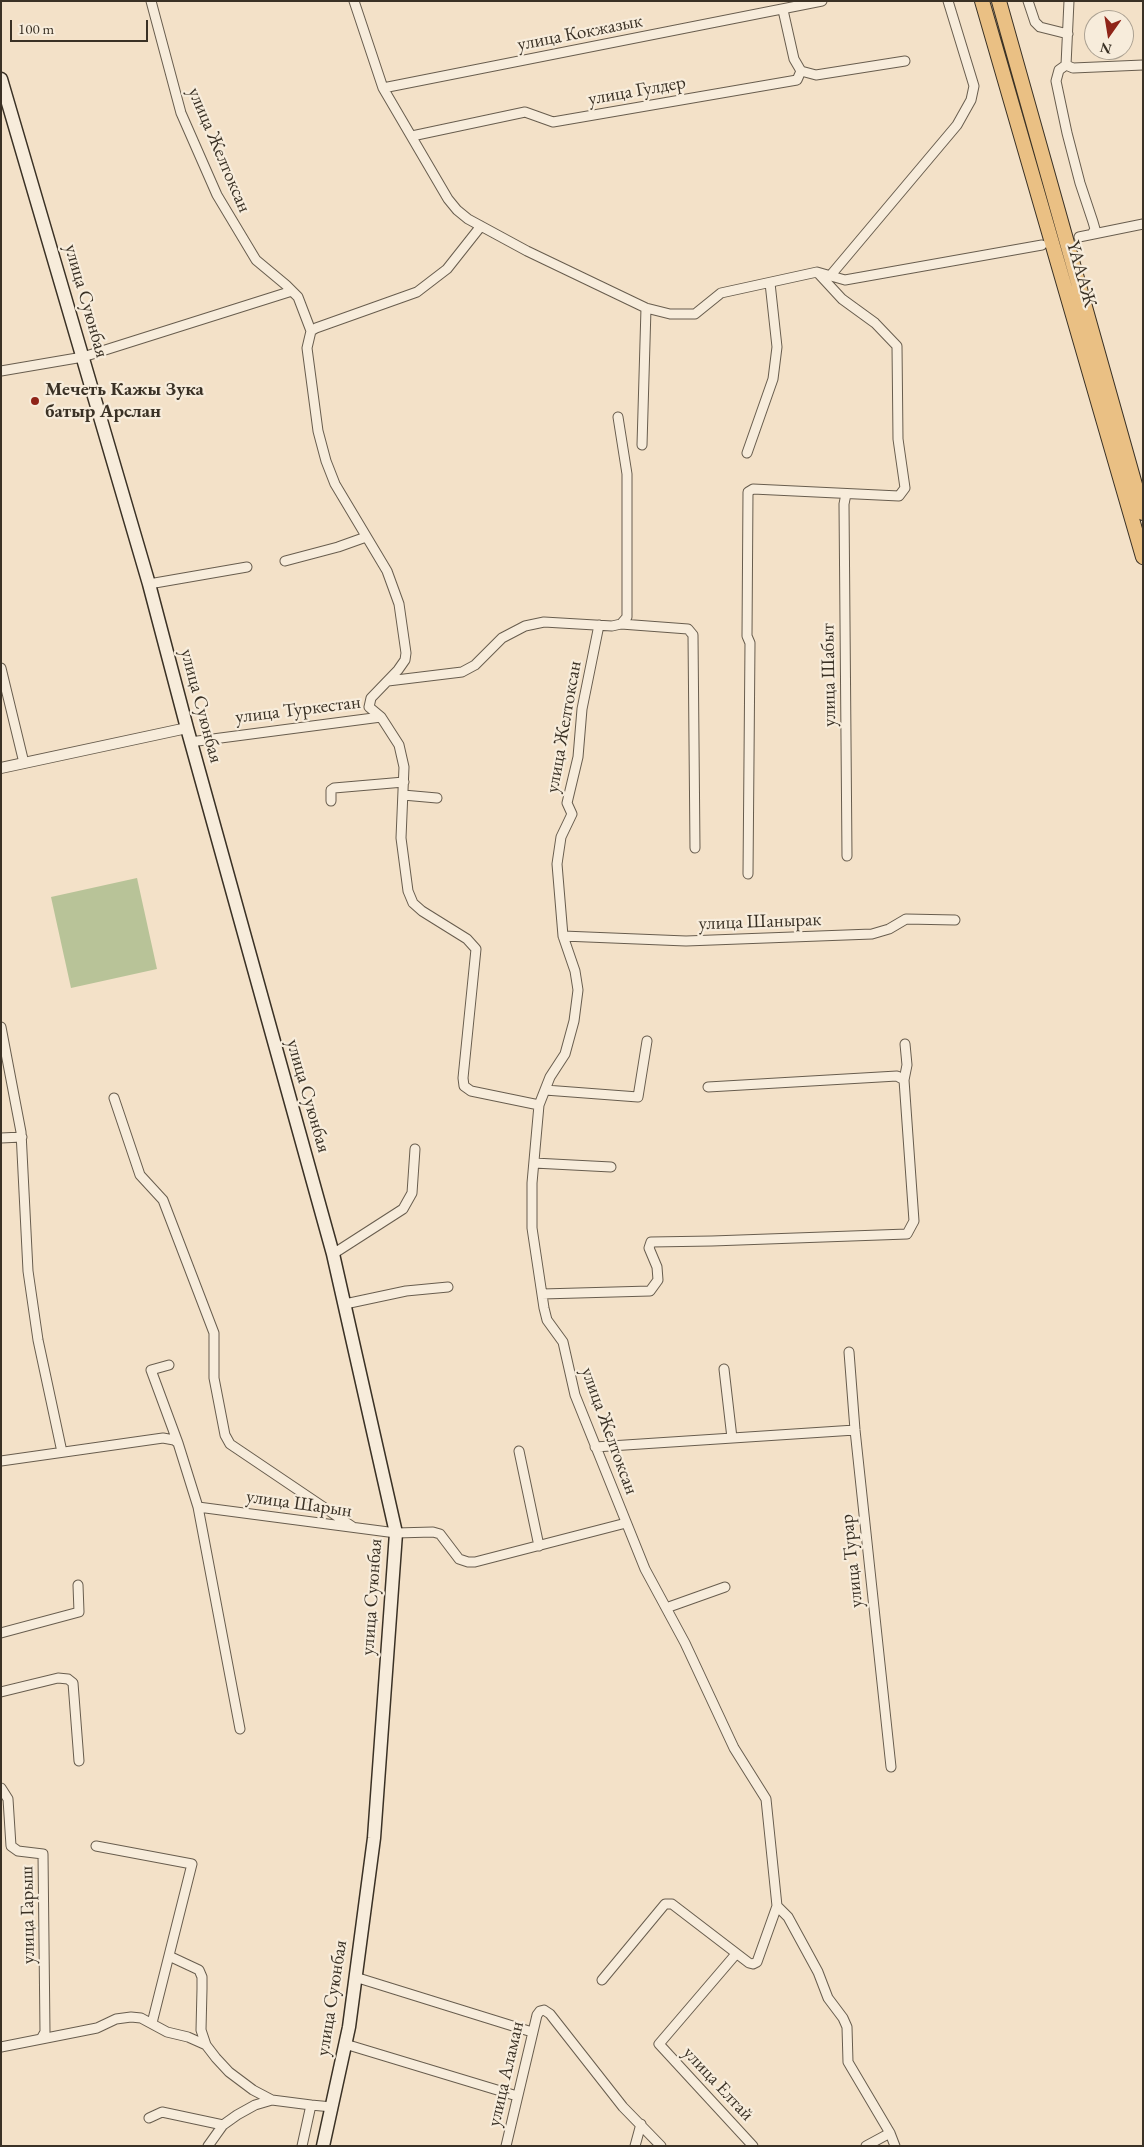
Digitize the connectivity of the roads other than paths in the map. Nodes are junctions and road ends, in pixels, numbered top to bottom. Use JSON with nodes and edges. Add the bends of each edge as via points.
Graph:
{"nodes":[{"id":1,"x":151,"y":1,"type":"edge"},
{"id":2,"x":354,"y":1,"type":"edge"},
{"id":3,"x":822,"y":1,"type":"edge"},
{"id":4,"x":948,"y":1,"type":"edge"},
{"id":5,"x":982,"y":1,"type":"edge"},
{"id":6,"x":998,"y":1,"type":"edge"},
{"id":7,"x":1028,"y":1,"type":"edge"},
{"id":8,"x":1069,"y":1,"type":"edge"},
{"id":9,"x":784,"y":10,"type":"junction"},
{"id":10,"x":1068,"y":34,"type":"junction"},
{"id":11,"x":905,"y":60,"type":"dead end"},
{"id":12,"x":1066,"y":65,"type":"junction"},
{"id":13,"x":1143,"y":65,"type":"edge"},
{"id":14,"x":800,"y":71,"type":"junction"},
{"id":15,"x":1,"y":79,"type":"edge"},
{"id":16,"x":383,"y":88,"type":"junction"},
{"id":17,"x":412,"y":136,"type":"junction"},
{"id":18,"x":1143,"y":224,"type":"edge"},
{"id":19,"x":481,"y":226,"type":"junction"},
{"id":20,"x":1092,"y":234,"type":"junction"},
{"id":21,"x":1079,"y":237,"type":"dead end"},
{"id":22,"x":1042,"y":245,"type":"dead end"},
{"id":23,"x":818,"y":272,"type":"junction"},
{"id":24,"x":830,"y":276,"type":"junction"},
{"id":25,"x":770,"y":283,"type":"junction"},
{"id":26,"x":292,"y":291,"type":"junction"},
{"id":27,"x":646,"y":308,"type":"junction"},
{"id":28,"x":311,"y":331,"type":"junction"},
{"id":29,"x":82,"y":357,"type":"junction"},
{"id":30,"x":1,"y":371,"type":"edge"},
{"id":31,"x":618,"y":418,"type":"dead end"},
{"id":32,"x":642,"y":445,"type":"dead end"},
{"id":33,"x":747,"y":453,"type":"dead end"},
{"id":34,"x":846,"y":494,"type":"junction"},
{"id":35,"x":1143,"y":513,"type":"edge"},
{"id":36,"x":366,"y":537,"type":"junction"},
{"id":37,"x":1143,"y":557,"type":"edge"},
{"id":38,"x":285,"y":561,"type":"dead end"},
{"id":39,"x":247,"y":567,"type":"dead end"},
{"id":40,"x":149,"y":584,"type":"junction"},
{"id":41,"x":621,"y":624,"type":"junction"},
{"id":42,"x":599,"y":625,"type":"junction"},
{"id":43,"x":1,"y":668,"type":"edge"},
{"id":44,"x":388,"y":681,"type":"junction"},
{"id":45,"x":381,"y":717,"type":"junction"},
{"id":46,"x":187,"y":728,"type":"junction"},
{"id":47,"x":190,"y":742,"type":"junction"},
{"id":48,"x":24,"y":763,"type":"junction"},
{"id":49,"x":1,"y":768,"type":"edge"},
{"id":50,"x":404,"y":782,"type":"junction"},
{"id":51,"x":403,"y":795,"type":"junction"},
{"id":52,"x":437,"y":798,"type":"dead end"},
{"id":53,"x":331,"y":801,"type":"dead end"},
{"id":54,"x":695,"y":848,"type":"dead end"},
{"id":55,"x":847,"y":856,"type":"dead end"},
{"id":56,"x":748,"y":874,"type":"dead end"},
{"id":57,"x":955,"y":920,"type":"dead end"},
{"id":58,"x":563,"y":936,"type":"junction"},
{"id":59,"x":1,"y":1027,"type":"edge"},
{"id":60,"x":648,"y":1041,"type":"dead end"},
{"id":61,"x":905,"y":1044,"type":"dead end"},
{"id":62,"x":904,"y":1080,"type":"junction"},
{"id":63,"x":708,"y":1087,"type":"dead end"},
{"id":64,"x":545,"y":1090,"type":"junction"},
{"id":65,"x":114,"y":1098,"type":"dead end"},
{"id":66,"x":539,"y":1106,"type":"junction"},
{"id":67,"x":22,"y":1137,"type":"junction"},
{"id":68,"x":1,"y":1138,"type":"edge"},
{"id":69,"x":415,"y":1149,"type":"dead end"},
{"id":70,"x":534,"y":1163,"type":"junction"},
{"id":71,"x":611,"y":1167,"type":"dead end"},
{"id":72,"x":332,"y":1254,"type":"junction"},
{"id":73,"x":448,"y":1287,"type":"dead end"},
{"id":74,"x":542,"y":1294,"type":"junction"},
{"id":75,"x":345,"y":1304,"type":"junction"},
{"id":76,"x":849,"y":1352,"type":"dead end"},
{"id":77,"x":169,"y":1365,"type":"dead end"},
{"id":78,"x":724,"y":1369,"type":"dead end"},
{"id":79,"x":855,"y":1430,"type":"junction"},
{"id":80,"x":732,"y":1438,"type":"junction"},
{"id":81,"x":178,"y":1442,"type":"junction"},
{"id":82,"x":595,"y":1446,"type":"junction"},
{"id":83,"x":519,"y":1451,"type":"dead end"},
{"id":84,"x":62,"y":1452,"type":"junction"},
{"id":85,"x":1,"y":1461,"type":"edge"},
{"id":86,"x":198,"y":1507,"type":"junction"},
{"id":87,"x":626,"y":1523,"type":"junction"},
{"id":88,"x":353,"y":1527,"type":"junction"},
{"id":89,"x":396,"y":1533,"type":"junction"},
{"id":90,"x":539,"y":1546,"type":"junction"},
{"id":91,"x":78,"y":1585,"type":"dead end"},
{"id":92,"x":725,"y":1587,"type":"dead end"},
{"id":93,"x":666,"y":1608,"type":"junction"},
{"id":94,"x":1,"y":1633,"type":"edge"},
{"id":95,"x":1,"y":1692,"type":"edge"},
{"id":96,"x":240,"y":1729,"type":"dead end"},
{"id":97,"x":79,"y":1761,"type":"dead end"},
{"id":98,"x":891,"y":1766,"type":"dead end"},
{"id":99,"x":1,"y":1788,"type":"edge"},
{"id":100,"x":96,"y":1846,"type":"dead end"},
{"id":101,"x":777,"y":1906,"type":"junction"},
{"id":102,"x":736,"y":1954,"type":"junction"},
{"id":103,"x":169,"y":1956,"type":"junction"},
{"id":104,"x":355,"y":1977,"type":"junction"},
{"id":105,"x":602,"y":1980,"type":"dead end"},
{"id":106,"x":152,"y":2023,"type":"junction"},
{"id":107,"x":532,"y":2032,"type":"junction"},
{"id":108,"x":41,"y":2039,"type":"junction"},
{"id":109,"x":345,"y":2044,"type":"junction"},
{"id":110,"x":206,"y":2045,"type":"junction"},
{"id":111,"x":1,"y":2047,"type":"edge"},
{"id":112,"x":517,"y":2096,"type":"junction"},
{"id":113,"x":272,"y":2100,"type":"junction"},
{"id":114,"x":311,"y":2105,"type":"junction"},
{"id":115,"x":332,"y":2107,"type":"junction"},
{"id":116,"x":149,"y":2118,"type":"dead end"},
{"id":117,"x":641,"y":2124,"type":"junction"},
{"id":118,"x":223,"y":2125,"type":"junction"},
{"id":119,"x":890,"y":2132,"type":"junction"},
{"id":120,"x":208,"y":2146,"type":"edge"},
{"id":121,"x":302,"y":2146,"type":"edge"},
{"id":122,"x":323,"y":2146,"type":"edge"},
{"id":123,"x":506,"y":2146,"type":"edge"},
{"id":124,"x":635,"y":2146,"type":"edge"},
{"id":125,"x":661,"y":2146,"type":"edge"},
{"id":126,"x":753,"y":2146,"type":"edge"},
{"id":127,"x":866,"y":2146,"type":"edge"},
{"id":128,"x":895,"y":2146,"type":"edge"}],
"edges":[{"from":1,"to":26,"type":"street","name":"улица Желтоксан","via":[[182,113],[217,195],[256,260]]},
{"from":2,"to":16,"type":"street"},
{"from":3,"to":9,"type":"street","name":"улица Кокжазык"},
{"from":4,"to":24,"type":"street","via":[[974,86],[971,100],[957,125]]},
{"from":5,"to":37,"type":"highway","name":"ҮАААЖ"},
{"from":6,"to":35,"type":"highway","name":"ҮАААЖ"},
{"from":7,"to":10,"type":"street","via":[[1040,27]]},
{"from":8,"to":10,"type":"street"},
{"from":9,"to":14,"type":"street","via":[[794,59]]},
{"from":9,"to":16,"type":"street","name":"улица Кокжазык"},
{"from":10,"to":12,"type":"street"},
{"from":11,"to":14,"type":"street","via":[[816,75]]},
{"from":12,"to":13,"type":"street","via":[[1074,68]]},
{"from":12,"to":20,"type":"street","via":[[1058,73],[1056,81],[1067,133],[1095,229]]},
{"from":14,"to":17,"type":"street","name":"улица Гулдер","via":[[797,80],[553,122],[525,112]]},
{"from":15,"to":29,"type":"main road","name":"улица Суюнбая"},
{"from":16,"to":17,"type":"street"},
{"from":17,"to":19,"type":"street","via":[[453,204],[468,219]]},
{"from":18,"to":20,"type":"street"},
{"from":19,"to":27,"type":"street"},
{"from":19,"to":28,"type":"street","via":[[447,269],[418,292]]},
{"from":20,"to":21,"type":"street"},
{"from":22,"to":24,"type":"street","via":[[845,280]]},
{"from":23,"to":24,"type":"street"},
{"from":23,"to":25,"type":"street"},
{"from":23,"to":34,"type":"street","via":[[842,299],[875,323],[897,346],[898,439],[905,488],[899,496]]},
{"from":25,"to":27,"type":"street","via":[[721,293],[695,314],[670,314]]},
{"from":25,"to":33,"type":"street","via":[[777,347],[773,379]]},
{"from":26,"to":28,"type":"street","via":[[298,297]]},
{"from":26,"to":29,"type":"street"},
{"from":27,"to":32,"type":"street"},
{"from":28,"to":36,"type":"street","via":[[307,348],[318,431],[326,461],[335,484]]},
{"from":29,"to":30,"type":"street"},
{"from":29,"to":40,"type":"main road","name":"улица Суюнбая"},
{"from":31,"to":41,"type":"street","via":[[627,474],[627,617]]},
{"from":34,"to":55,"type":"street","name":"улица Шабыт"},
{"from":34,"to":56,"type":"street","via":[[753,489],[748,492]]},
{"from":36,"to":38,"type":"street"},
{"from":36,"to":44,"type":"street","via":[[387,571],[398,604],[406,653],[400,667]]},
{"from":39,"to":40,"type":"street"},
{"from":40,"to":46,"type":"main road","name":"улица Суюнбая"},
{"from":41,"to":42,"type":"street"},
{"from":41,"to":54,"type":"street","via":[[688,629],[693,636]]},
{"from":42,"to":44,"type":"street","via":[[544,622],[525,626],[502,638],[475,665],[462,672]]},
{"from":42,"to":58,"type":"street","name":"улица Желтоксан","via":[[582,709],[578,757],[566,803],[572,814],[561,837],[557,864]]},
{"from":43,"to":48,"type":"street"},
{"from":44,"to":45,"type":"street","via":[[369,702],[369,707]]},
{"from":45,"to":47,"type":"street","name":"улица Туркестан"},
{"from":45,"to":50,"type":"street","via":[[399,746]]},
{"from":46,"to":47,"type":"main road","name":"улица Суюнбая"},
{"from":46,"to":48,"type":"street"},
{"from":47,"to":72,"type":"main road","name":"улица Суюнбая"},
{"from":48,"to":49,"type":"street"},
{"from":50,"to":51,"type":"street"},
{"from":50,"to":53,"type":"street","via":[[334,788],[330,793]]},
{"from":51,"to":52,"type":"street"},
{"from":51,"to":66,"type":"street","via":[[401,838],[408,891],[413,902],[467,939],[476,949],[464,1086],[471,1091]]},
{"from":57,"to":58,"type":"street","name":"улица Шанырак","via":[[906,919],[872,934],[686,941]]},
{"from":58,"to":64,"type":"street","name":"улица Желтоксан","via":[[578,990],[565,1054]]},
{"from":59,"to":67,"type":"street"},
{"from":60,"to":64,"type":"street","via":[[638,1097]]},
{"from":61,"to":62,"type":"street","via":[[907,1065]]},
{"from":62,"to":63,"type":"street","via":[[898,1076]]},
{"from":62,"to":74,"type":"street","via":[[914,1221],[907,1234],[651,1242],[649,1248],[657,1267],[658,1280],[650,1291]]},
{"from":64,"to":66,"type":"street","name":"улица Желтоксан"},
{"from":65,"to":88,"type":"street","via":[[140,1174],[163,1200],[214,1333],[214,1378],[225,1436],[230,1444]]},
{"from":66,"to":70,"type":"street","name":"улица Желтоксан"},
{"from":67,"to":68,"type":"street"},
{"from":67,"to":84,"type":"street","via":[[28,1271],[38,1340]]},
{"from":69,"to":72,"type":"street","via":[[412,1193],[403,1209]]},
{"from":70,"to":71,"type":"street"},
{"from":70,"to":74,"type":"street","name":"улица Желтоксан","via":[[532,1228]]},
{"from":72,"to":75,"type":"main road","name":"улица Суюнбая"},
{"from":73,"to":75,"type":"street","via":[[406,1291]]},
{"from":74,"to":82,"type":"street","name":"улица Желтоксан","via":[[547,1320],[563,1342],[574,1395]]},
{"from":75,"to":89,"type":"main road","name":"улица Суюнбая"},
{"from":76,"to":79,"type":"street","name":"улица Турар"},
{"from":77,"to":81,"type":"street","via":[[151,1370]]},
{"from":78,"to":80,"type":"street"},
{"from":79,"to":80,"type":"street"},
{"from":79,"to":98,"type":"street","name":"улица Турар"},
{"from":80,"to":82,"type":"street"},
{"from":81,"to":84,"type":"street","via":[[163,1438]]},
{"from":81,"to":86,"type":"street"},
{"from":82,"to":87,"type":"street","name":"улица Желтоксан"},
{"from":83,"to":90,"type":"street"},
{"from":84,"to":85,"type":"street"},
{"from":86,"to":88,"type":"street","name":"улица Шарын"},
{"from":86,"to":96,"type":"street"},
{"from":87,"to":90,"type":"street"},
{"from":87,"to":93,"type":"street","name":"улица Желтоксан"},
{"from":88,"to":89,"type":"street","name":"улица Шарын"},
{"from":89,"to":90,"type":"street","name":"улица Шарын","via":[[440,1534],[459,1559],[468,1562]]},
{"from":89,"to":104,"type":"main road","name":"улица Суюнбая","via":[[374,1838]]},
{"from":91,"to":94,"type":"street","via":[[79,1612]]},
{"from":92,"to":93,"type":"street"},
{"from":93,"to":101,"type":"street","name":"улица Желтоксан","via":[[734,1748],[766,1799]]},
{"from":95,"to":97,"type":"street","via":[[58,1678],[73,1683]]},
{"from":99,"to":108,"type":"street","name":"улица Гарыш","via":[[8,1799],[11,1846],[18,1851],[43,1854],[45,2032]]},
{"from":100,"to":103,"type":"street","via":[[192,1864]]},
{"from":101,"to":102,"type":"street","via":[[757,1962],[749,1964]]},
{"from":101,"to":119,"type":"street","via":[[788,1917],[818,1972],[828,1998],[843,2018],[848,2062]]},
{"from":102,"to":105,"type":"street","via":[[669,1903]]},
{"from":102,"to":126,"type":"street","name":"улица Елтай","via":[[659,2044]]},
{"from":103,"to":106,"type":"street"},
{"from":103,"to":110,"type":"street","via":[[199,1970],[202,1977],[200,2030]]},
{"from":104,"to":107,"type":"street"},
{"from":104,"to":109,"type":"main road","name":"улица Суюнбая"},
{"from":106,"to":108,"type":"street","via":[[141,2018],[116,2019],[97,2028]]},
{"from":106,"to":110,"type":"street","via":[[167,2032]]},
{"from":107,"to":112,"type":"street","name":"улица Аламан"},
{"from":107,"to":117,"type":"street","name":"улица Аламан","via":[[537,2014],[544,2010],[550,2014],[623,2107]]},
{"from":108,"to":111,"type":"street"},
{"from":109,"to":112,"type":"street"},
{"from":109,"to":115,"type":"main road","name":"улица Суюнбая"},
{"from":110,"to":113,"type":"street","via":[[229,2072]]},
{"from":112,"to":123,"type":"street","name":"улица Аламан"},
{"from":113,"to":114,"type":"street"},
{"from":113,"to":118,"type":"street","via":[[255,2105]]},
{"from":114,"to":115,"type":"street"},
{"from":114,"to":121,"type":"street"},
{"from":115,"to":122,"type":"main road","name":"улица Суюнбая"},
{"from":116,"to":118,"type":"street","via":[[162,2112]]},
{"from":117,"to":124,"type":"street"},
{"from":117,"to":125,"type":"street"},
{"from":118,"to":120,"type":"street"},
{"from":119,"to":127,"type":"street"},
{"from":119,"to":128,"type":"street"}]}
